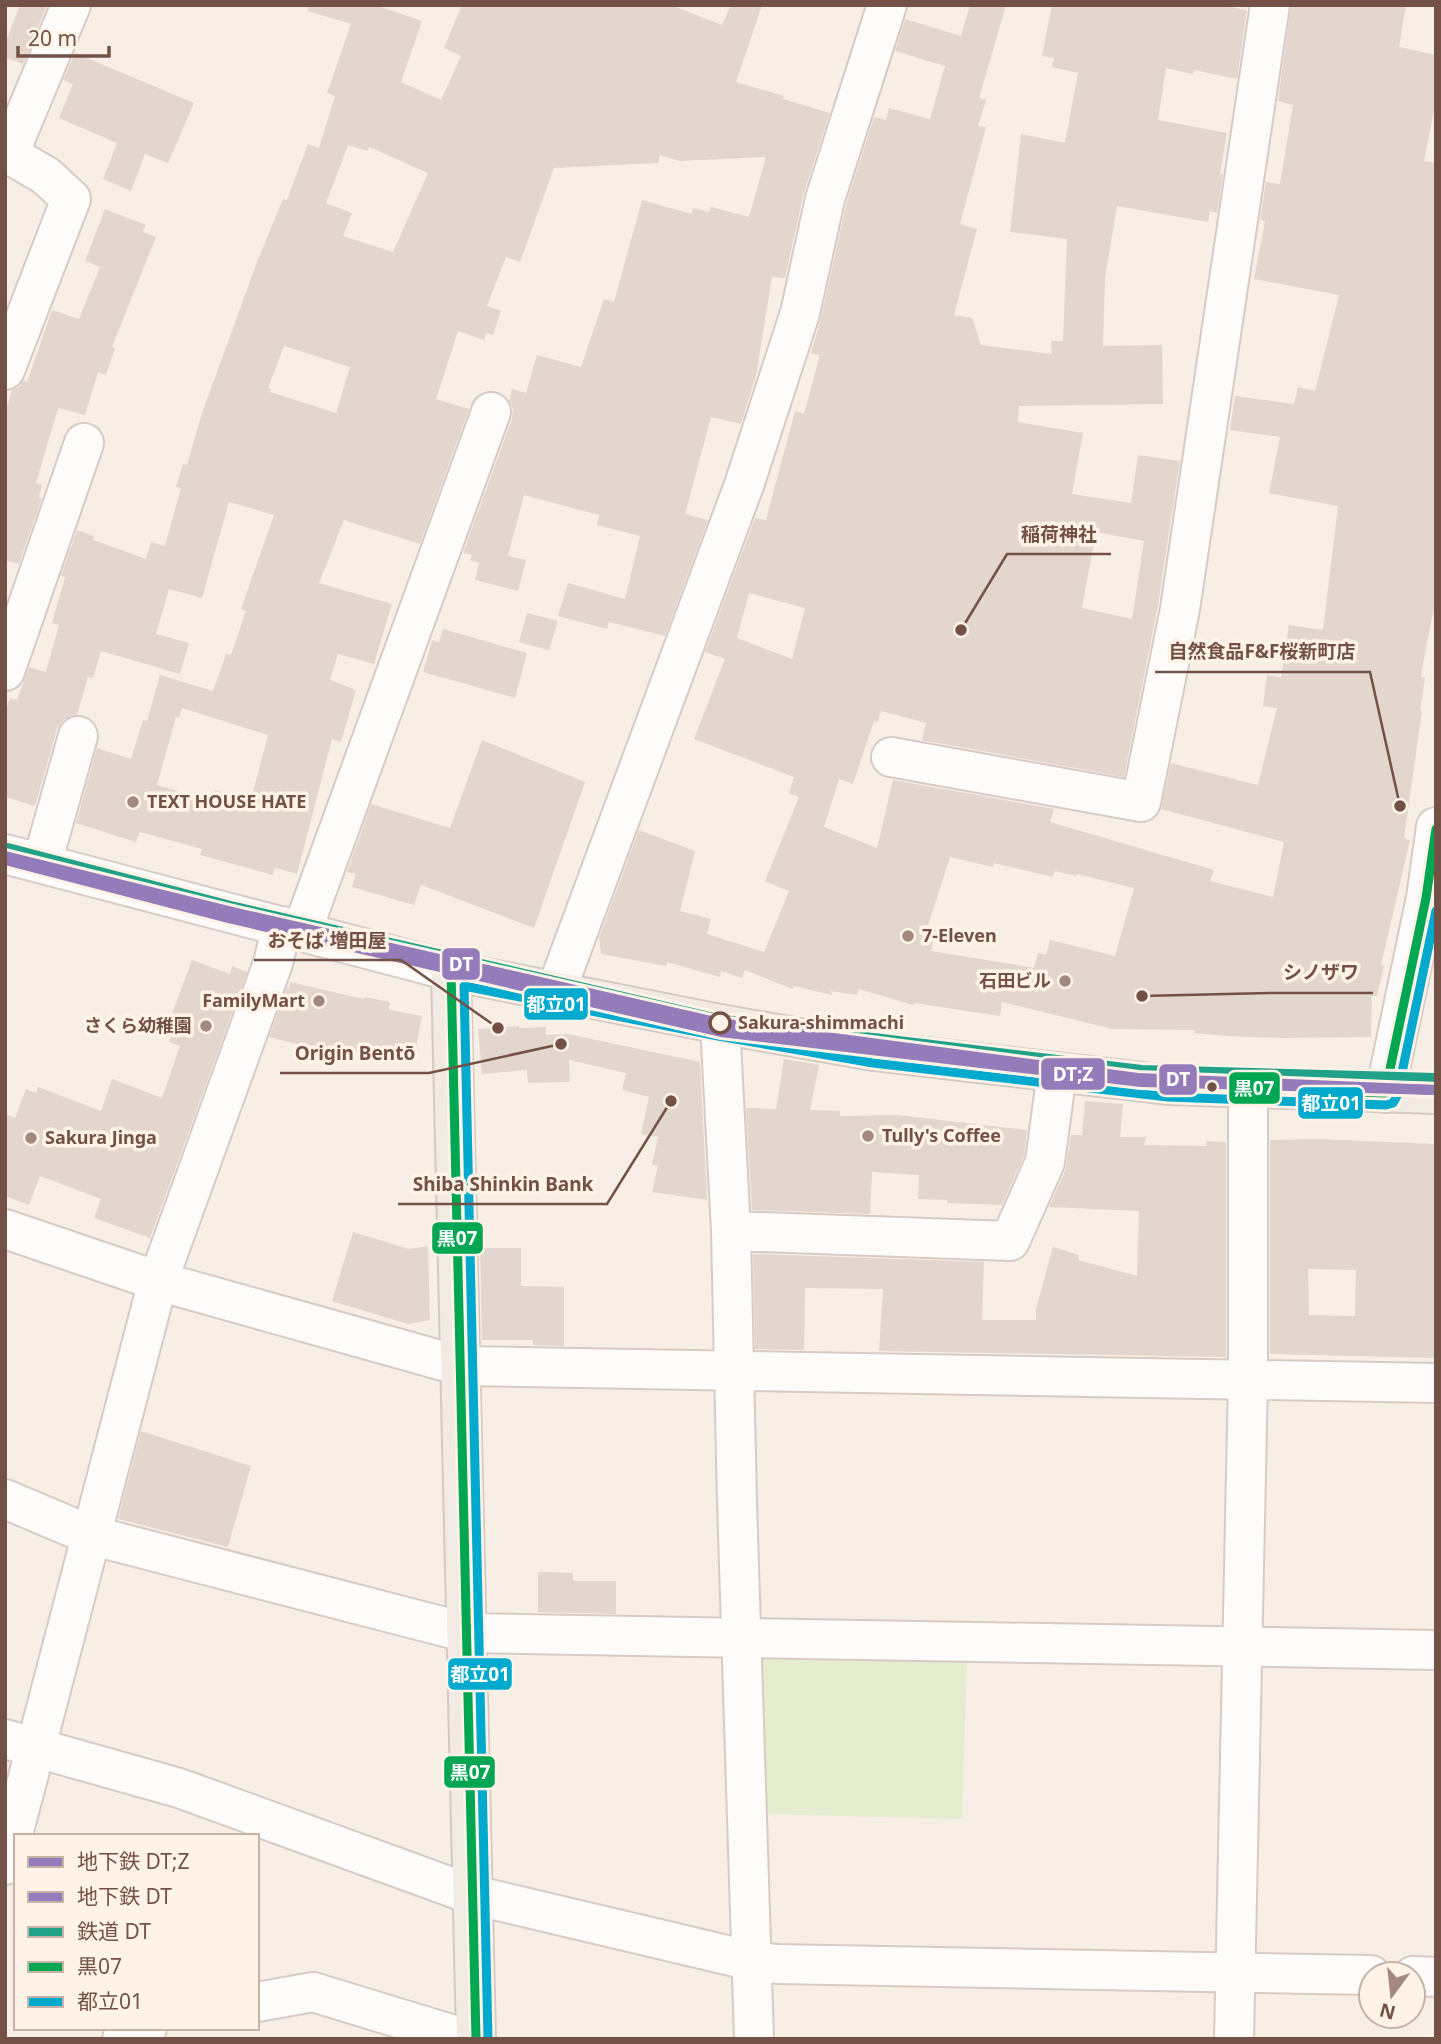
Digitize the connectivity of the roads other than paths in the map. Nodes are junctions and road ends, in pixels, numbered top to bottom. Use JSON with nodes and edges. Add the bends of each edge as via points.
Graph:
{"nodes":[{"id":1,"x":71,"y":5,"type":"edge"},
{"id":2,"x":887,"y":5,"type":"edge"},
{"id":3,"x":1270,"y":5,"type":"edge"},
{"id":4,"x":5,"y":370,"type":"edge"},
{"id":5,"x":491,"y":412,"type":"dead end"},
{"id":6,"x":84,"y":443,"type":"dead end"},
{"id":7,"x":5,"y":671,"type":"edge"},
{"id":8,"x":78,"y":736,"type":"dead end"},
{"id":9,"x":891,"y":757,"type":"dead end"},
{"id":10,"x":1436,"y":827,"type":"edge"},
{"id":11,"x":5,"y":854,"type":"edge"},
{"id":12,"x":41,"y":863,"type":"junction"},
{"id":13,"x":292,"y":928,"type":"junction"},
{"id":14,"x":451,"y":971,"type":"junction"},
{"id":15,"x":556,"y":991,"type":"junction"},
{"id":16,"x":720,"y":1024,"type":"junction"},
{"id":17,"x":1057,"y":1072,"type":"junction"},
{"id":18,"x":1248,"y":1089,"type":"junction"},
{"id":19,"x":1385,"y":1093,"type":"junction"},
{"id":20,"x":1436,"y":1094,"type":"edge"},
{"id":21,"x":5,"y":1229,"type":"edge"},
{"id":22,"x":731,"y":1231,"type":"junction"},
{"id":23,"x":158,"y":1281,"type":"junction"},
{"id":24,"x":461,"y":1366,"type":"junction"},
{"id":25,"x":734,"y":1369,"type":"junction"},
{"id":26,"x":1248,"y":1379,"type":"junction"},
{"id":27,"x":1436,"y":1383,"type":"edge"},
{"id":28,"x":5,"y":1499,"type":"edge"},
{"id":29,"x":90,"y":1535,"type":"junction"},
{"id":30,"x":467,"y":1633,"type":"junction"},
{"id":31,"x":741,"y":1638,"type":"junction"},
{"id":32,"x":1243,"y":1646,"type":"junction"},
{"id":33,"x":1436,"y":1650,"type":"edge"},
{"id":34,"x":20,"y":1743,"type":"edge"},
{"id":35,"x":5,"y":1865,"type":"edge"},
{"id":36,"x":473,"y":1895,"type":"junction"},
{"id":37,"x":752,"y":1961,"type":"junction"},
{"id":38,"x":1235,"y":1972,"type":"junction"},
{"id":39,"x":1357,"y":1975,"type":"edge"},
{"id":40,"x":259,"y":2003,"type":"edge"},
{"id":41,"x":142,"y":2030,"type":"edge"},
{"id":42,"x":122,"y":2039,"type":"edge"},
{"id":43,"x":467,"y":2039,"type":"edge"},
{"id":44,"x":476,"y":2039,"type":"edge"},
{"id":45,"x":754,"y":2039,"type":"edge"},
{"id":46,"x":1234,"y":2039,"type":"edge"}],
"edges":[{"from":1,"to":4,"type":"street","via":[[9,154],[46,176],[71,199]]},
{"from":2,"to":15,"type":"street","via":[[825,199],[800,313],[744,485]]},
{"from":3,"to":9,"type":"street","via":[[1180,609],[1141,802]]},
{"from":5,"to":13,"type":"street"},
{"from":6,"to":7,"type":"street"},
{"from":8,"to":12,"type":"street"},
{"from":10,"to":19,"type":"street","via":[[1426,898]]},
{"from":11,"to":12,"type":"street"},
{"from":12,"to":13,"type":"street"},
{"from":13,"to":14,"type":"street"},
{"from":13,"to":23,"type":"street","via":[[273,963]]},
{"from":14,"to":15,"type":"main road"},
{"from":14,"to":24,"type":"main road"},
{"from":15,"to":16,"type":"main road"},
{"from":16,"to":17,"type":"main road","via":[[874,1051]]},
{"from":16,"to":22,"type":"street"},
{"from":17,"to":18,"type":"main road"},
{"from":17,"to":22,"type":"street","via":[[1045,1162],[1010,1241]]},
{"from":18,"to":19,"type":"main road"},
{"from":18,"to":26,"type":"street"},
{"from":19,"to":20,"type":"main road"},
{"from":21,"to":23,"type":"street"},
{"from":22,"to":25,"type":"street"},
{"from":23,"to":24,"type":"street"},
{"from":23,"to":29,"type":"street"},
{"from":24,"to":25,"type":"street"},
{"from":24,"to":30,"type":"main road"},
{"from":25,"to":26,"type":"street"},
{"from":25,"to":31,"type":"street"},
{"from":26,"to":27,"type":"street"},
{"from":26,"to":32,"type":"street"},
{"from":28,"to":29,"type":"street"},
{"from":29,"to":30,"type":"street"},
{"from":29,"to":34,"type":"street"},
{"from":30,"to":31,"type":"street"},
{"from":30,"to":36,"type":"main road"},
{"from":31,"to":32,"type":"street"},
{"from":31,"to":37,"type":"street"},
{"from":32,"to":33,"type":"street"},
{"from":32,"to":38,"type":"street"},
{"from":34,"to":35,"type":"street"},
{"from":34,"to":36,"type":"street","via":[[178,1788]]},
{"from":36,"to":37,"type":"street"},
{"from":36,"to":44,"type":"main road"},
{"from":37,"to":38,"type":"street"},
{"from":37,"to":45,"type":"street"},
{"from":38,"to":39,"type":"street"},
{"from":38,"to":46,"type":"street"},
{"from":40,"to":43,"type":"street","via":[[313,1992]]},
{"from":41,"to":42,"type":"street"}]}
